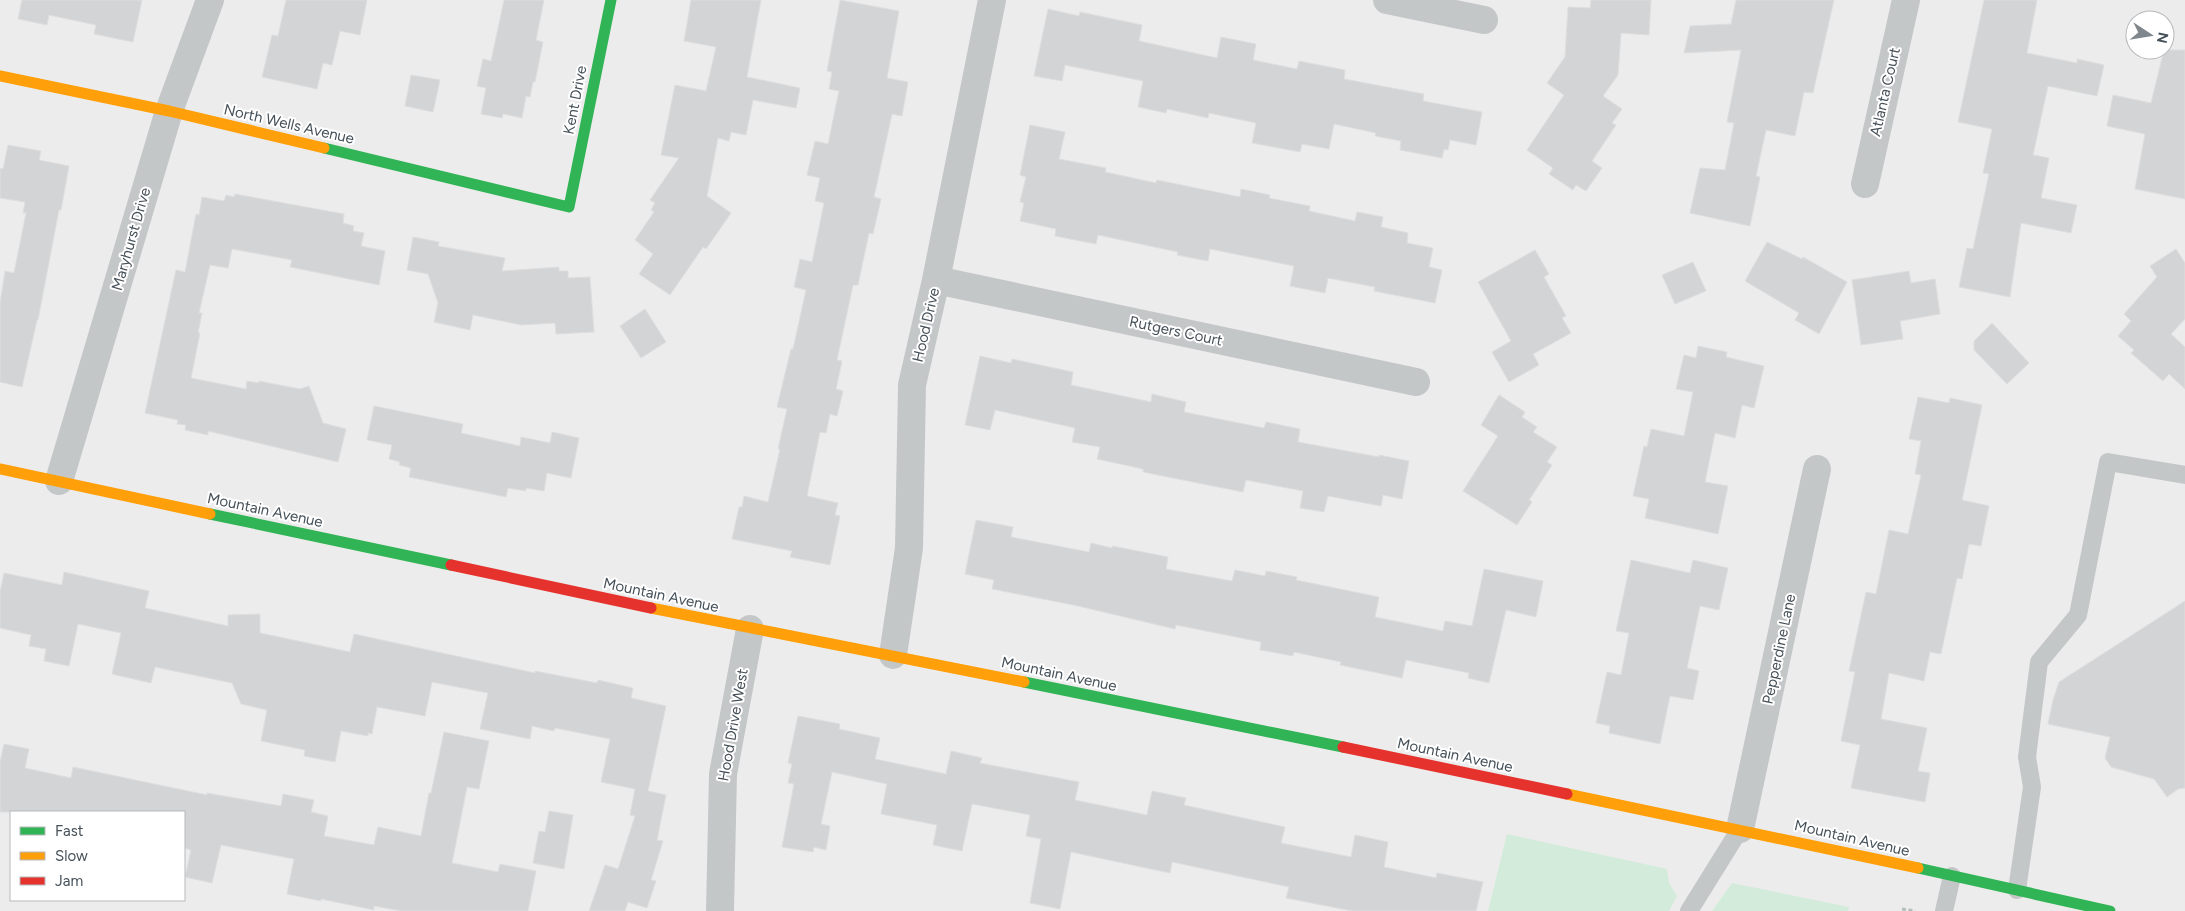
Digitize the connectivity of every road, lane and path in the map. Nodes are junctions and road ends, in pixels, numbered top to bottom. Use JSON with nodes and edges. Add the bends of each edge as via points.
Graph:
{"nodes":[{"id":1,"x":210,"y":0,"type":"edge"},
{"id":2,"x":610,"y":0,"type":"edge"},
{"id":3,"x":992,"y":0,"type":"edge"},
{"id":4,"x":1388,"y":0,"type":"edge"},
{"id":5,"x":1906,"y":0,"type":"edge"},
{"id":6,"x":1484,"y":20,"type":"dead end"},
{"id":7,"x":0,"y":76,"type":"edge"},
{"id":8,"x":169,"y":111,"type":"junction"},
{"id":9,"x":1865,"y":184,"type":"dead end"},
{"id":10,"x":569,"y":207,"type":"joint"},
{"id":11,"x":936,"y":280,"type":"junction"},
{"id":12,"x":1416,"y":382,"type":"dead end"},
{"id":13,"x":0,"y":469,"type":"edge"},
{"id":14,"x":1817,"y":469,"type":"dead end"},
{"id":15,"x":2185,"y":475,"type":"edge"},
{"id":16,"x":59,"y":481,"type":"junction"},
{"id":17,"x":750,"y":629,"type":"junction"},
{"id":18,"x":894,"y":655,"type":"junction"},
{"id":19,"x":1740,"y":829,"type":"junction"},
{"id":20,"x":1952,"y":876,"type":"junction"},
{"id":21,"x":2017,"y":890,"type":"junction"},
{"id":22,"x":1902,"y":909,"type":"dead end"},
{"id":23,"x":720,"y":911,"type":"edge"},
{"id":24,"x":1689,"y":911,"type":"edge"},
{"id":25,"x":1914,"y":911,"type":"edge"},
{"id":26,"x":1944,"y":911,"type":"edge"},
{"id":27,"x":2110,"y":911,"type":"edge"}],
"edges":[{"from":1,"to":8,"type":"street","name":"Maryhurst Drive"},
{"from":2,"to":10,"type":"main road","name":"Kent Drive"},
{"from":3,"to":11,"type":"street","name":"Hood Drive"},
{"from":4,"to":6,"type":"street"},
{"from":5,"to":9,"type":"street","name":"Atlanta Court"},
{"from":7,"to":8,"type":"main road","name":"North Wells Avenue"},
{"from":8,"to":10,"type":"main road","name":"North Wells Avenue"},
{"from":8,"to":16,"type":"street","name":"Maryhurst Drive"},
{"from":11,"to":12,"type":"street","name":"Rutgers Court"},
{"from":11,"to":18,"type":"street","name":"Hood Drive","via":[[912,385],[909,548]]},
{"from":13,"to":16,"type":"main road","name":"Mountain Avenue"},
{"from":14,"to":19,"type":"street","name":"Pepperdine Lane"},
{"from":15,"to":21,"type":"lane","via":[[2108,462],[2078,615],[2039,662],[2028,757],[2032,787]]},
{"from":16,"to":17,"type":"main road","name":"Mountain Avenue"},
{"from":17,"to":18,"type":"main road","name":"Mountain Avenue"},
{"from":17,"to":23,"type":"street","name":"Hood Drive West","via":[[723,774]]},
{"from":18,"to":19,"type":"main road","name":"Mountain Avenue"},
{"from":19,"to":20,"type":"main road","name":"Mountain Avenue"},
{"from":19,"to":24,"type":"lane"},
{"from":20,"to":21,"type":"main road","name":"Mountain Avenue"},
{"from":20,"to":26,"type":"lane"},
{"from":21,"to":27,"type":"main road","name":"Mountain Avenue"},
{"from":22,"to":25,"type":"path"}]}
